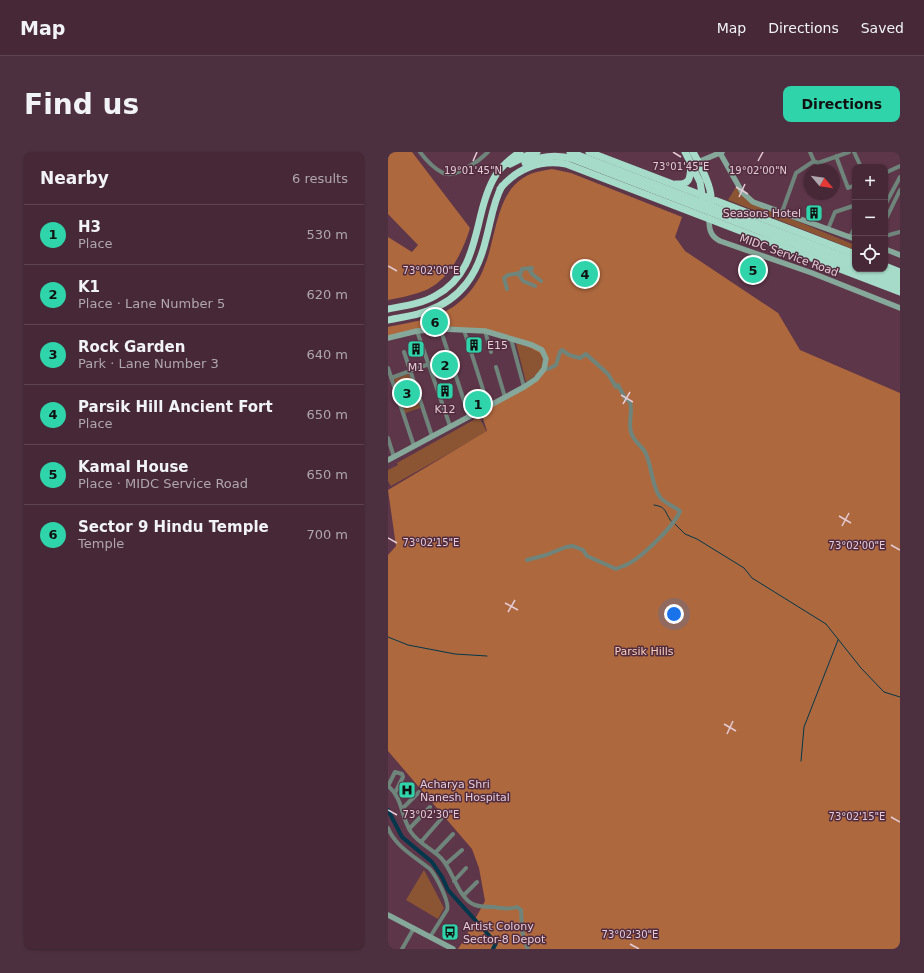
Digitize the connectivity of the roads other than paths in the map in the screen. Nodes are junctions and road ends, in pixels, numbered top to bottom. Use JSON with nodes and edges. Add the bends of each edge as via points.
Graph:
{"nodes":[{"id":1,"x":420,"y":152,"type":"edge"},
{"id":2,"x":488,"y":152,"type":"edge"},
{"id":3,"x":537,"y":152,"type":"edge"},
{"id":4,"x":570,"y":152,"type":"edge"},
{"id":5,"x":589,"y":152,"type":"edge"},
{"id":6,"x":685,"y":152,"type":"edge"},
{"id":7,"x":693,"y":152,"type":"edge"},
{"id":8,"x":810,"y":152,"type":"edge"},
{"id":9,"x":849,"y":152,"type":"edge"},
{"id":10,"x":854,"y":152,"type":"edge"},
{"id":11,"x":721,"y":153,"type":"edge"},
{"id":12,"x":836,"y":156,"type":"junction"},
{"id":13,"x":523,"y":158,"type":"edge"},
{"id":14,"x":814,"y":161,"type":"junction"},
{"id":15,"x":695,"y":163,"type":"junction"},
{"id":16,"x":860,"y":164,"type":"edge"},
{"id":17,"x":900,"y":166,"type":"edge"},
{"id":18,"x":888,"y":172,"type":"edge"},
{"id":19,"x":900,"y":178,"type":"edge"},
{"id":20,"x":706,"y":180,"type":"junction"},
{"id":21,"x":672,"y":184,"type":"junction"},
{"id":22,"x":852,"y":186,"type":"edge"},
{"id":23,"x":500,"y":189,"type":"junction"},
{"id":24,"x":900,"y":190,"type":"edge"},
{"id":25,"x":704,"y":196,"type":"junction"},
{"id":26,"x":712,"y":199,"type":"junction"},
{"id":27,"x":888,"y":200,"type":"edge"},
{"id":28,"x":724,"y":204,"type":"junction"},
{"id":29,"x":852,"y":206,"type":"edge"},
{"id":30,"x":782,"y":212,"type":"junction"},
{"id":31,"x":888,"y":215,"type":"edge"},
{"id":32,"x":705,"y":217,"type":"junction"},
{"id":33,"x":828,"y":229,"type":"junction"},
{"id":34,"x":900,"y":232,"type":"edge"},
{"id":35,"x":888,"y":235,"type":"edge"},
{"id":36,"x":852,"y":238,"type":"edge"},
{"id":37,"x":888,"y":250,"type":"edge"},
{"id":38,"x":852,"y":253,"type":"edge"},
{"id":39,"x":900,"y":255,"type":"edge"},
{"id":40,"x":852,"y":260,"type":"edge"},
{"id":41,"x":852,"y":267,"type":"edge"},
{"id":42,"x":888,"y":267,"type":"edge"},
{"id":43,"x":866,"y":272,"type":"edge"},
{"id":44,"x":882,"y":272,"type":"edge"},
{"id":45,"x":900,"y":272,"type":"edge"},
{"id":46,"x":518,"y":273,"type":"junction"},
{"id":47,"x":900,"y":279,"type":"edge"},
{"id":48,"x":540,"y":281,"type":"dead end"},
{"id":49,"x":900,"y":285,"type":"edge"},
{"id":50,"x":535,"y":286,"type":"dead end"},
{"id":51,"x":507,"y":289,"type":"dead end"},
{"id":52,"x":900,"y":292,"type":"edge"},
{"id":53,"x":900,"y":308,"type":"edge"},
{"id":54,"x":388,"y":309,"type":"edge"},
{"id":55,"x":388,"y":320,"type":"edge"},
{"id":56,"x":464,"y":330,"type":"junction"},
{"id":57,"x":417,"y":331,"type":"junction"},
{"id":58,"x":485,"y":331,"type":"junction"},
{"id":59,"x":442,"y":337,"type":"dead end"},
{"id":60,"x":388,"y":338,"type":"edge"},
{"id":61,"x":511,"y":339,"type":"junction"},
{"id":62,"x":404,"y":352,"type":"dead end"},
{"id":63,"x":491,"y":352,"type":"dead end"},
{"id":64,"x":429,"y":364,"type":"junction"},
{"id":65,"x":496,"y":367,"type":"dead end"},
{"id":66,"x":388,"y":368,"type":"edge"},
{"id":67,"x":545,"y":368,"type":"junction"},
{"id":68,"x":410,"y":371,"type":"junction"},
{"id":69,"x":391,"y":378,"type":"junction"},
{"id":70,"x":524,"y":387,"type":"junction"},
{"id":71,"x":505,"y":396,"type":"junction"},
{"id":72,"x":488,"y":405,"type":"junction"},
{"id":73,"x":469,"y":416,"type":"junction"},
{"id":74,"x":450,"y":426,"type":"junction"},
{"id":75,"x":432,"y":436,"type":"junction"},
{"id":76,"x":388,"y":438,"type":"edge"},
{"id":77,"x":414,"y":446,"type":"junction"},
{"id":78,"x":394,"y":457,"type":"junction"},
{"id":79,"x":388,"y":460,"type":"edge"},
{"id":80,"x":527,"y":560,"type":"dead end"},
{"id":81,"x":389,"y":785,"type":"edge"},
{"id":82,"x":398,"y":786,"type":"junction"},
{"id":83,"x":419,"y":792,"type":"dead end"},
{"id":84,"x":395,"y":793,"type":"junction"},
{"id":85,"x":430,"y":806,"type":"dead end"},
{"id":86,"x":402,"y":809,"type":"junction"},
{"id":87,"x":441,"y":819,"type":"dead end"},
{"id":88,"x":388,"y":828,"type":"edge"},
{"id":89,"x":409,"y":829,"type":"junction"},
{"id":90,"x":453,"y":834,"type":"dead end"},
{"id":91,"x":421,"y":842,"type":"junction"},
{"id":92,"x":462,"y":850,"type":"dead end"},
{"id":93,"x":435,"y":853,"type":"junction"},
{"id":94,"x":446,"y":864,"type":"junction"},
{"id":95,"x":466,"y":868,"type":"dead end"},
{"id":96,"x":454,"y":881,"type":"junction"},
{"id":97,"x":477,"y":882,"type":"dead end"},
{"id":98,"x":464,"y":896,"type":"junction"},
{"id":99,"x":388,"y":915,"type":"edge"},
{"id":100,"x":414,"y":928,"type":"junction"},
{"id":101,"x":430,"y":937,"type":"junction"},
{"id":102,"x":403,"y":949,"type":"edge"},
{"id":103,"x":453,"y":949,"type":"edge"},
{"id":104,"x":528,"y":949,"type":"edge"}],
"edges":[{"from":1,"to":2,"type":"street","via":[[430,164],[443,174],[449,175],[460,172]]},
{"from":3,"to":13,"type":"highway"},
{"from":4,"to":40,"type":"highway","bridge":true},
{"from":5,"to":21,"type":"highway"},
{"from":6,"to":15,"type":"highway"},
{"from":7,"to":15,"type":"highway"},
{"from":8,"to":14,"type":"street"},
{"from":9,"to":12,"type":"street"},
{"from":10,"to":16,"type":"street"},
{"from":11,"to":15,"type":"street"},
{"from":11,"to":30,"type":"street","via":[[746,196],[757,204]]},
{"from":12,"to":14,"type":"street","via":[[818,163]]},
{"from":12,"to":22,"type":"street","via":[[848,188]]},
{"from":13,"to":23,"type":"highway"},
{"from":13,"to":41,"type":"highway","bridge":true,"via":[[561,156],[573,159]]},
{"from":13,"to":54,"type":"highway","via":[[505,168],[491,184],[470,257],[458,276],[448,287],[428,299]]},
{"from":14,"to":30,"type":"street","via":[[796,173]]},
{"from":15,"to":20,"type":"highway"},
{"from":15,"to":21,"type":"highway","via":[[687,182]]},
{"from":15,"to":25,"type":"highway"},
{"from":17,"to":18,"type":"street"},
{"from":19,"to":27,"type":"street"},
{"from":20,"to":26,"type":"highway"},
{"from":20,"to":28,"type":"highway","via":[[714,195]]},
{"from":21,"to":25,"type":"highway"},
{"from":23,"to":32,"type":"highway","via":[[512,176],[527,167],[560,163]]},
{"from":23,"to":55,"type":"highway","via":[[482,257],[467,283],[455,296],[433,309]]},
{"from":24,"to":31,"type":"street"},
{"from":25,"to":26,"type":"highway"},
{"from":25,"to":32,"type":"highway"},
{"from":26,"to":28,"type":"highway"},
{"from":26,"to":32,"type":"highway"},
{"from":28,"to":38,"type":"highway"},
{"from":29,"to":33,"type":"street","via":[[835,212]]},
{"from":30,"to":33,"type":"street"},
{"from":32,"to":52,"type":"highway"},
{"from":32,"to":53,"type":"street","name":"MIDC Service Road","via":[[712,235],[720,241],[812,273]]},
{"from":33,"to":36,"type":"street"},
{"from":34,"to":35,"type":"street"},
{"from":37,"to":39,"type":"street"},
{"from":42,"to":45,"type":"highway"},
{"from":43,"to":49,"type":"highway"},
{"from":44,"to":47,"type":"highway"},
{"from":46,"to":48,"type":"street","via":[[521,273],[522,269],[531,268],[532,274]]},
{"from":46,"to":50,"type":"street","via":[[523,281]]},
{"from":46,"to":51,"type":"street","via":[[504,278]]},
{"from":56,"to":57,"type":"street"},
{"from":56,"to":58,"type":"street"},
{"from":56,"to":72,"type":"street"},
{"from":57,"to":60,"type":"street"},
{"from":57,"to":64,"type":"street"},
{"from":58,"to":61,"type":"street"},
{"from":58,"to":63,"type":"street"},
{"from":59,"to":73,"type":"street"},
{"from":61,"to":67,"type":"street","via":[[542,350],[546,359]]},
{"from":61,"to":70,"type":"street"},
{"from":62,"to":68,"type":"street"},
{"from":64,"to":68,"type":"street"},
{"from":64,"to":74,"type":"street"},
{"from":65,"to":71,"type":"street"},
{"from":66,"to":69,"type":"street"},
{"from":67,"to":70,"type":"street","via":[[536,379]]},
{"from":67,"to":80,"type":"street","via":[[556,365],[562,350],[580,358],[586,354],[608,374],[630,402],[631,434],[646,454],[660,498],[680,511],[673,522],[639,556],[616,569],[572,546]]},
{"from":68,"to":69,"type":"street"},
{"from":68,"to":75,"type":"street"},
{"from":69,"to":77,"type":"street"},
{"from":70,"to":71,"type":"street"},
{"from":71,"to":72,"type":"street"},
{"from":72,"to":73,"type":"street"},
{"from":73,"to":74,"type":"street"},
{"from":74,"to":75,"type":"street"},
{"from":75,"to":77,"type":"street"},
{"from":76,"to":78,"type":"street"},
{"from":77,"to":78,"type":"street"},
{"from":78,"to":79,"type":"street"},
{"from":81,"to":82,"type":"street"},
{"from":81,"to":82,"type":"street","via":[[397,771],[403,777]]},
{"from":81,"to":84,"type":"street"},
{"from":82,"to":84,"type":"street"},
{"from":83,"to":86,"type":"street"},
{"from":84,"to":86,"type":"street"},
{"from":85,"to":89,"type":"street"},
{"from":86,"to":89,"type":"street"},
{"from":87,"to":91,"type":"street"},
{"from":88,"to":101,"type":"street","via":[[398,844],[430,869],[447,900],[447,910]]},
{"from":89,"to":91,"type":"street"},
{"from":90,"to":93,"type":"street"},
{"from":91,"to":93,"type":"street"},
{"from":92,"to":94,"type":"street"},
{"from":93,"to":94,"type":"street"},
{"from":94,"to":96,"type":"street"},
{"from":95,"to":96,"type":"street"},
{"from":96,"to":98,"type":"street"},
{"from":97,"to":98,"type":"street"},
{"from":98,"to":104,"type":"street","via":[[474,905],[511,909],[517,907],[521,910],[520,921]]},
{"from":99,"to":100,"type":"street"},
{"from":100,"to":101,"type":"street"},
{"from":100,"to":102,"type":"street"},
{"from":101,"to":103,"type":"street"}]}
